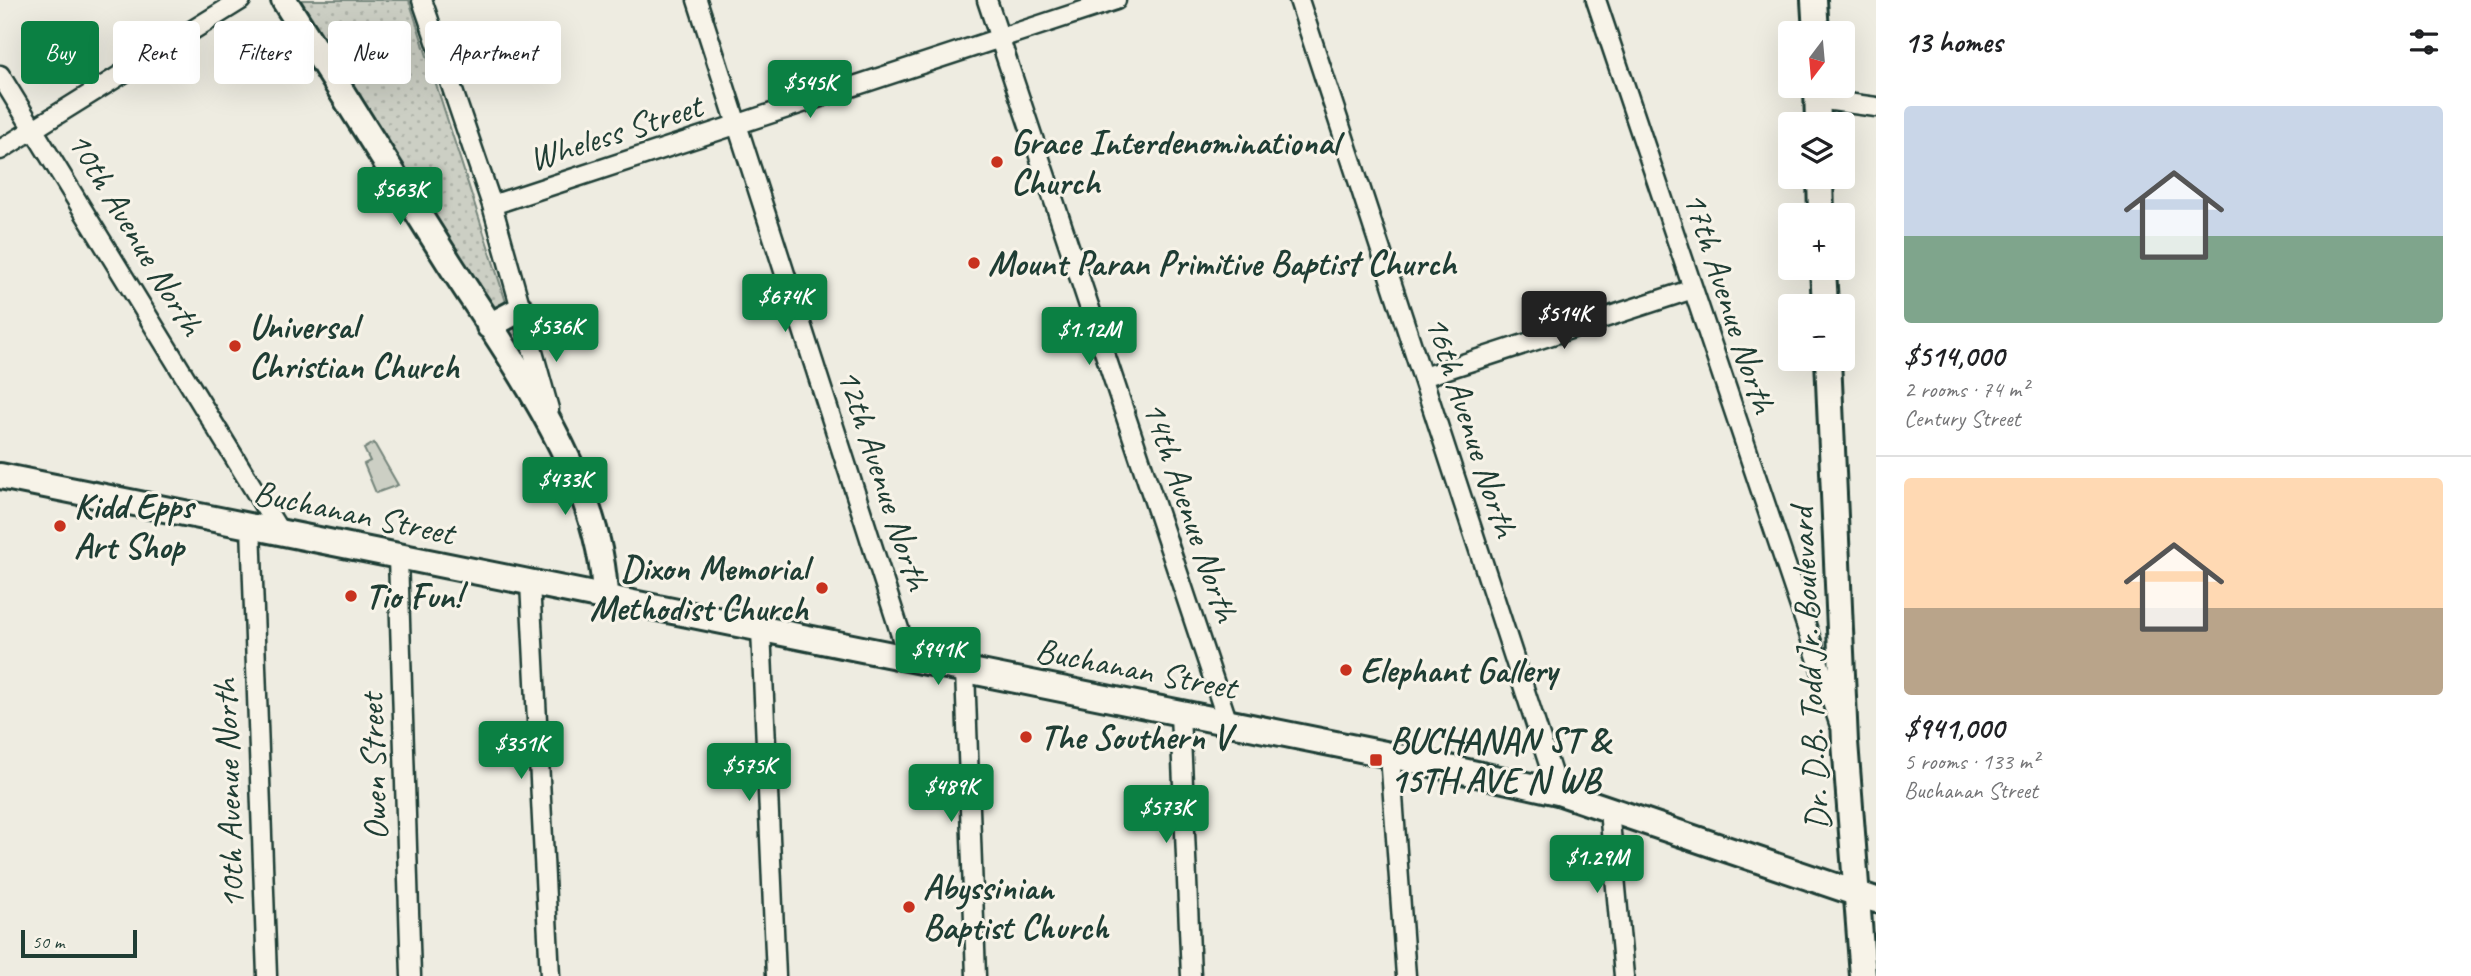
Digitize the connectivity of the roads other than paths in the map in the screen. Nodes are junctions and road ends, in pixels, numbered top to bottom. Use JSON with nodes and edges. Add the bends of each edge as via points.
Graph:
{"nodes":[{"id":1,"x":241,"y":0,"type":"edge"},
{"id":2,"x":284,"y":0,"type":"edge"},
{"id":3,"x":422,"y":0,"type":"edge"},
{"id":4,"x":697,"y":0,"type":"edge"},
{"id":5,"x":987,"y":0,"type":"edge"},
{"id":6,"x":1116,"y":0,"type":"edge"},
{"id":7,"x":1299,"y":0,"type":"edge"},
{"id":8,"x":1596,"y":0,"type":"edge"},
{"id":9,"x":1814,"y":0,"type":"edge"},
{"id":10,"x":1815,"y":21,"type":"edge"},
{"id":11,"x":999,"y":37,"type":"junction"},
{"id":12,"x":0,"y":75,"type":"edge"},
{"id":13,"x":1841,"y":98,"type":"edge"},
{"id":14,"x":1876,"y":107,"type":"edge"},
{"id":15,"x":738,"y":124,"type":"junction"},
{"id":16,"x":35,"y":128,"type":"junction"},
{"id":17,"x":0,"y":150,"type":"edge"},
{"id":18,"x":492,"y":205,"type":"junction"},
{"id":19,"x":1693,"y":289,"type":"junction"},
{"id":20,"x":521,"y":309,"type":"junction"},
{"id":21,"x":489,"y":327,"type":"junction"},
{"id":22,"x":1829,"y":371,"type":"edge"},
{"id":23,"x":1423,"y":377,"type":"junction"},
{"id":24,"x":554,"y":429,"type":"junction"},
{"id":25,"x":0,"y":476,"type":"edge"},
{"id":26,"x":251,"y":526,"type":"junction"},
{"id":27,"x":280,"y":532,"type":"junction"},
{"id":28,"x":398,"y":557,"type":"junction"},
{"id":29,"x":530,"y":583,"type":"junction"},
{"id":30,"x":605,"y":599,"type":"junction"},
{"id":31,"x":761,"y":629,"type":"junction"},
{"id":32,"x":908,"y":657,"type":"junction"},
{"id":33,"x":965,"y":670,"type":"junction"},
{"id":34,"x":1180,"y":713,"type":"junction"},
{"id":35,"x":1228,"y":723,"type":"junction"},
{"id":36,"x":1846,"y":742,"type":"junction"},
{"id":37,"x":1390,"y":755,"type":"junction"},
{"id":38,"x":1558,"y":792,"type":"junction"},
{"id":39,"x":1609,"y":810,"type":"junction"},
{"id":40,"x":1866,"y":896,"type":"edge"},
{"id":41,"x":267,"y":976,"type":"edge"},
{"id":42,"x":411,"y":976,"type":"edge"},
{"id":43,"x":550,"y":976,"type":"edge"},
{"id":44,"x":776,"y":976,"type":"edge"},
{"id":45,"x":976,"y":976,"type":"edge"},
{"id":46,"x":1191,"y":976,"type":"edge"},
{"id":47,"x":1406,"y":976,"type":"edge"},
{"id":48,"x":1624,"y":976,"type":"edge"},
{"id":49,"x":1863,"y":976,"type":"edge"}],
"edges":[{"from":1,"to":16,"type":"street"},
{"from":2,"to":21,"type":"street"},
{"from":3,"to":18,"type":"street"},
{"from":4,"to":15,"type":"street","name":"12th Avenue North"},
{"from":5,"to":11,"type":"street","name":"14th Avenue North"},
{"from":6,"to":11,"type":"street","name":"Wheless Street"},
{"from":7,"to":23,"type":"street","name":"16th Avenue North"},
{"from":8,"to":19,"type":"street","name":"17th Avenue North"},
{"from":9,"to":10,"type":"street"},
{"from":11,"to":15,"type":"street","name":"Wheless Street"},
{"from":11,"to":35,"type":"street","name":"14th Avenue North"},
{"from":12,"to":16,"type":"street","name":"10th Avenue North"},
{"from":13,"to":14,"type":"street"},
{"from":15,"to":18,"type":"street","name":"Wheless Street"},
{"from":15,"to":32,"type":"street","name":"12th Avenue North"},
{"from":16,"to":17,"type":"street"},
{"from":16,"to":27,"type":"street","name":"10th Avenue North"},
{"from":18,"to":20,"type":"street"},
{"from":19,"to":23,"type":"street"},
{"from":19,"to":36,"type":"street","name":"17th Avenue North"},
{"from":20,"to":21,"type":"street"},
{"from":20,"to":24,"type":"street"},
{"from":21,"to":24,"type":"street"},
{"from":22,"to":36,"type":"street","name":"Dr. D.B. Todd Jr. Boulevard"},
{"from":23,"to":38,"type":"street","name":"16th Avenue North"},
{"from":24,"to":30,"type":"street","via":[[599,543]]},
{"from":25,"to":26,"type":"street","name":"Buchanan Street"},
{"from":26,"to":27,"type":"street","name":"Buchanan Street"},
{"from":26,"to":41,"type":"street","name":"10th Avenue North"},
{"from":27,"to":28,"type":"street","name":"Buchanan Street"},
{"from":28,"to":29,"type":"street","name":"Buchanan Street"},
{"from":28,"to":42,"type":"street","name":"Owen Street"},
{"from":29,"to":30,"type":"street","name":"Buchanan Street"},
{"from":29,"to":43,"type":"street"},
{"from":30,"to":31,"type":"street","name":"Buchanan Street"},
{"from":31,"to":32,"type":"street","name":"Buchanan Street"},
{"from":31,"to":44,"type":"street"},
{"from":32,"to":33,"type":"street","name":"Buchanan Street"},
{"from":33,"to":34,"type":"street","name":"Buchanan Street"},
{"from":33,"to":45,"type":"street"},
{"from":34,"to":35,"type":"street","name":"Buchanan Street"},
{"from":34,"to":46,"type":"street"},
{"from":35,"to":37,"type":"street","name":"Buchanan Street"},
{"from":36,"to":40,"type":"street","name":"Dr. D.B. Todd Jr. Boulevard"},
{"from":37,"to":38,"type":"street","name":"Buchanan Street"},
{"from":37,"to":47,"type":"street"},
{"from":38,"to":39,"type":"street","name":"Buchanan Street"},
{"from":39,"to":40,"type":"street","name":"Buchanan Street"},
{"from":39,"to":48,"type":"street"},
{"from":40,"to":49,"type":"street","name":"Dr. D.B. Todd Jr. Boulevard"}]}
